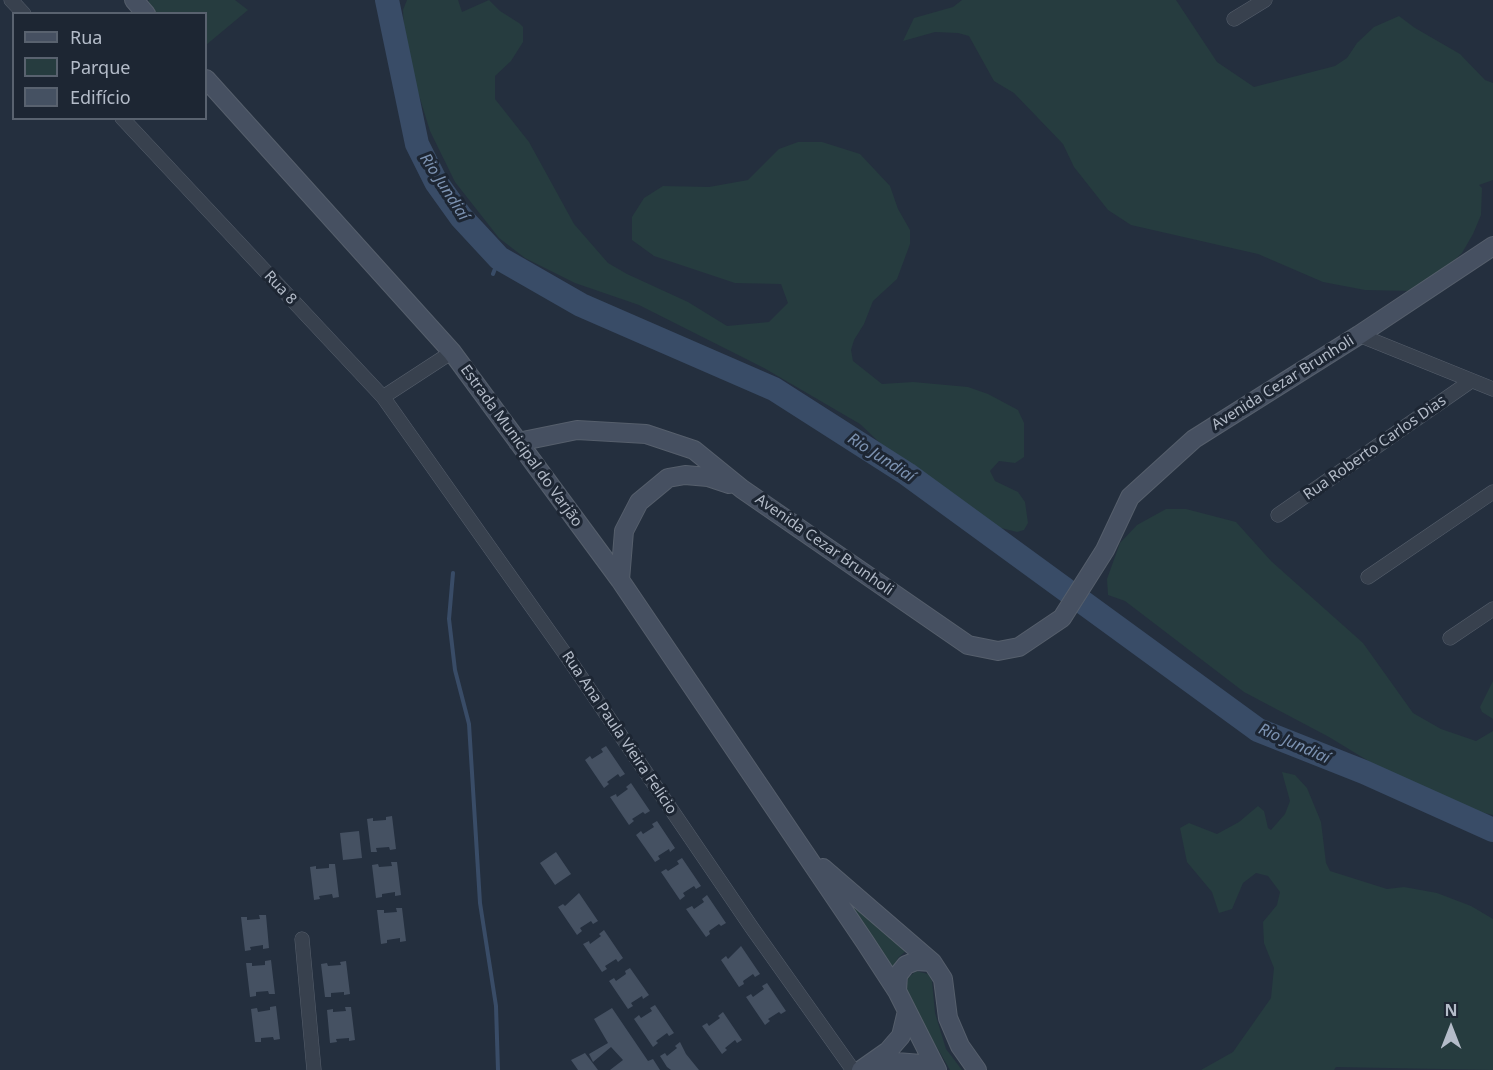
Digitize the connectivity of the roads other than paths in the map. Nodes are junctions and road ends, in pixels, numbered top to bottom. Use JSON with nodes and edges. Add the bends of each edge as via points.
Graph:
{"nodes":[{"id":1,"x":11,"y":0,"type":"edge"},
{"id":2,"x":134,"y":0,"type":"edge"},
{"id":3,"x":1265,"y":0,"type":"edge"},
{"id":4,"x":22,"y":12,"type":"edge"},
{"id":5,"x":144,"y":12,"type":"edge"},
{"id":6,"x":1234,"y":19,"type":"dead end"},
{"id":7,"x":207,"y":80,"type":"edge"},
{"id":8,"x":124,"y":120,"type":"edge"},
{"id":9,"x":1493,"y":246,"type":"edge"},
{"id":10,"x":1359,"y":335,"type":"junction"},
{"id":11,"x":452,"y":352,"type":"junction"},
{"id":12,"x":1472,"y":381,"type":"junction"},
{"id":13,"x":1493,"y":389,"type":"edge"},
{"id":14,"x":383,"y":397,"type":"junction"},
{"id":15,"x":518,"y":442,"type":"junction"},
{"id":16,"x":742,"y":489,"type":"junction"},
{"id":17,"x":1493,"y":492,"type":"edge"},
{"id":18,"x":1278,"y":515,"type":"dead end"},
{"id":19,"x":1368,"y":577,"type":"dead end"},
{"id":20,"x":620,"y":580,"type":"junction"},
{"id":21,"x":1493,"y":609,"type":"edge"},
{"id":22,"x":1450,"y":638,"type":"dead end"},
{"id":23,"x":798,"y":844,"type":"junction"},
{"id":24,"x":302,"y":939,"type":"dead end"},
{"id":25,"x":932,"y":962,"type":"junction"},
{"id":26,"x":897,"y":991,"type":"junction"},
{"id":27,"x":906,"y":1011,"type":"junction"},
{"id":28,"x":936,"y":1067,"type":"edge"},
{"id":29,"x":314,"y":1070,"type":"edge"},
{"id":30,"x":854,"y":1070,"type":"edge"},
{"id":31,"x":861,"y":1070,"type":"edge"},
{"id":32,"x":880,"y":1070,"type":"edge"},
{"id":33,"x":977,"y":1070,"type":"edge"}],
"edges":[{"from":1,"to":4,"type":"street"},
{"from":2,"to":5,"type":"main road"},
{"from":3,"to":6,"type":"street"},
{"from":7,"to":11,"type":"main road","name":"Estrada Municipal do Varjão"},
{"from":8,"to":14,"type":"street","name":"Rua 8"},
{"from":9,"to":10,"type":"main road","name":"Avenida Cezar Brunholi"},
{"from":10,"to":12,"type":"street"},
{"from":10,"to":16,"type":"main road","name":"Avenida Cezar Brunholi","via":[[1194,438],[1130,496],[1105,550],[1062,618],[1019,647],[998,651],[968,645]]},
{"from":11,"to":14,"type":"street"},
{"from":11,"to":15,"type":"main road","name":"Estrada Municipal do Varjão"},
{"from":12,"to":13,"type":"street"},
{"from":12,"to":18,"type":"street","name":"Rua Roberto Carlos Dias"},
{"from":14,"to":30,"type":"street","name":"Rua Ana Paula Vieira Felicio"},
{"from":15,"to":16,"type":"main road","name":"Avenida Cezar Brunholi","via":[[577,430],[646,434],[694,450]]},
{"from":15,"to":20,"type":"main road","name":"Estrada Municipal do Varjão"},
{"from":16,"to":20,"type":"main road","name":"Avenida Cezar Brunholi","via":[[708,477],[668,478],[639,502],[624,531]]},
{"from":17,"to":19,"type":"street"},
{"from":20,"to":23,"type":"main road","name":"Estrada Municipal do Varjão"},
{"from":21,"to":22,"type":"street"},
{"from":23,"to":25,"type":"main road"},
{"from":23,"to":26,"type":"main road"},
{"from":24,"to":29,"type":"street"},
{"from":25,"to":26,"type":"main road","via":[[906,965],[898,975]]},
{"from":25,"to":33,"type":"main road","via":[[943,979],[948,1018],[960,1046]]},
{"from":26,"to":27,"type":"main road"},
{"from":27,"to":28,"type":"main road"},
{"from":27,"to":31,"type":"main road","via":[[901,1036],[888,1051]]},
{"from":28,"to":32,"type":"main road","via":[[896,1062]]}]}
